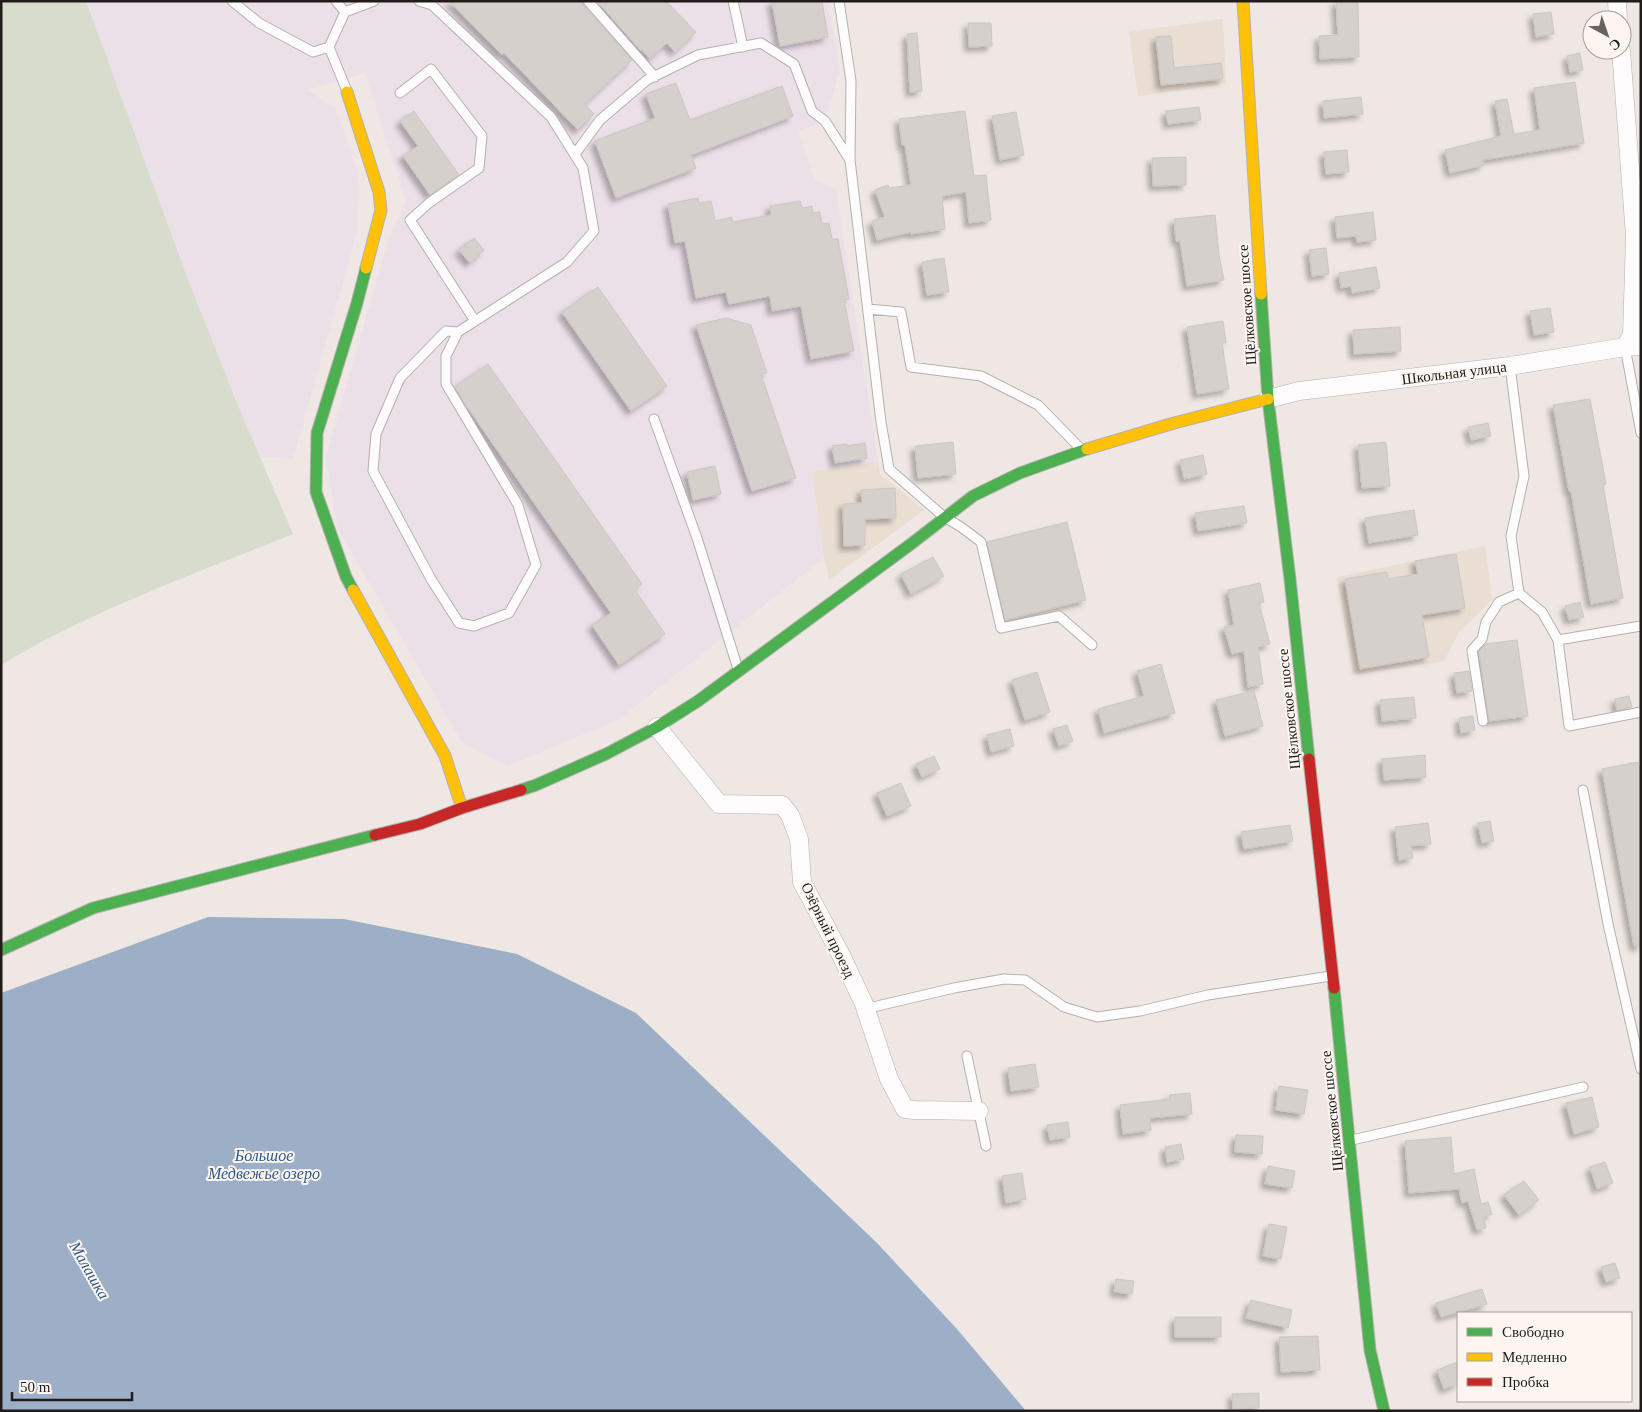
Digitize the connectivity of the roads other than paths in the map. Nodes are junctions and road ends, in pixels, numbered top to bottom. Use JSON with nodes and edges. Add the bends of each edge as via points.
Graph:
{"nodes":[{"id":1,"x":232,"y":1,"type":"edge"},
{"id":2,"x":336,"y":1,"type":"edge"},
{"id":3,"x":374,"y":1,"type":"edge"},
{"id":4,"x":419,"y":1,"type":"edge"},
{"id":5,"x":588,"y":1,"type":"edge"},
{"id":6,"x":734,"y":1,"type":"edge"},
{"id":7,"x":839,"y":1,"type":"edge"},
{"id":8,"x":1243,"y":1,"type":"edge"},
{"id":9,"x":431,"y":3,"type":"edge"},
{"id":10,"x":345,"y":12,"type":"junction"},
{"id":11,"x":329,"y":47,"type":"junction"},
{"id":12,"x":743,"y":47,"type":"junction"},
{"id":13,"x":1622,"y":60,"type":"edge"},
{"id":14,"x":655,"y":77,"type":"junction"},
{"id":15,"x":347,"y":92,"type":"joint"},
{"id":16,"x":400,"y":93,"type":"dead end"},
{"id":17,"x":574,"y":154,"type":"junction"},
{"id":18,"x":850,"y":160,"type":"junction"},
{"id":19,"x":868,"y":309,"type":"junction"},
{"id":20,"x":475,"y":321,"type":"junction"},
{"id":21,"x":458,"y":332,"type":"junction"},
{"id":22,"x":1633,"y":346,"type":"edge"},
{"id":23,"x":1510,"y":366,"type":"junction"},
{"id":24,"x":1268,"y":398,"type":"junction"},
{"id":25,"x":654,"y":419,"type":"dead end"},
{"id":26,"x":1641,"y":433,"type":"edge"},
{"id":27,"x":1083,"y":451,"type":"junction"},
{"id":28,"x":943,"y":516,"type":"junction"},
{"id":29,"x":1519,"y":593,"type":"junction"},
{"id":30,"x":1641,"y":626,"type":"edge"},
{"id":31,"x":1558,"y":640,"type":"junction"},
{"id":32,"x":1092,"y":645,"type":"dead end"},
{"id":33,"x":738,"y":671,"type":"junction"},
{"id":34,"x":1641,"y":712,"type":"edge"},
{"id":35,"x":1483,"y":721,"type":"dead end"},
{"id":36,"x":657,"y":727,"type":"junction"},
{"id":37,"x":1583,"y":790,"type":"dead end"},
{"id":38,"x":462,"y":808,"type":"junction"},
{"id":39,"x":1,"y":950,"type":"edge"},
{"id":40,"x":1332,"y":976,"type":"junction"},
{"id":41,"x":864,"y":1004,"type":"junction"},
{"id":42,"x":967,"y":1056,"type":"dead end"},
{"id":43,"x":1641,"y":1069,"type":"edge"},
{"id":44,"x":1583,"y":1087,"type":"dead end"},
{"id":45,"x":979,"y":1111,"type":"junction"},
{"id":46,"x":1350,"y":1141,"type":"junction"},
{"id":47,"x":986,"y":1146,"type":"dead end"},
{"id":48,"x":1384,"y":1411,"type":"edge"}],
"edges":[{"from":1,"to":11,"type":"lane","via":[[259,24],[313,52]]},
{"from":2,"to":10,"type":"lane"},
{"from":3,"to":10,"type":"lane"},
{"from":4,"to":9,"type":"lane"},
{"from":5,"to":14,"type":"lane"},
{"from":6,"to":12,"type":"lane"},
{"from":7,"to":18,"type":"lane","via":[[851,81]]},
{"from":8,"to":24,"type":"main road","name":"Щёлковское шоссе"},
{"from":9,"to":17,"type":"lane","via":[[551,117]]},
{"from":10,"to":11,"type":"lane"},
{"from":11,"to":15,"type":"lane"},
{"from":12,"to":14,"type":"lane","via":[[698,56]]},
{"from":12,"to":18,"type":"lane","via":[[761,43],[794,64],[812,111],[824,121]]},
{"from":13,"to":22,"type":"street","via":[[1635,236]]},
{"from":14,"to":17,"type":"lane","via":[[647,80],[600,120]]},
{"from":15,"to":38,"type":"main road","via":[[379,192],[381,210],[357,303],[317,432],[316,492],[346,577],[445,756]]},
{"from":16,"to":20,"type":"lane","via":[[431,69],[482,136],[480,168],[410,220]]},
{"from":17,"to":20,"type":"lane","via":[[583,168],[594,232],[567,262]]},
{"from":18,"to":19,"type":"lane"},
{"from":19,"to":27,"type":"lane","via":[[901,312],[911,367],[981,376],[1038,405]]},
{"from":19,"to":28,"type":"lane","via":[[888,469]]},
{"from":20,"to":21,"type":"lane"},
{"from":21,"to":21,"type":"lane","via":[[446,356],[446,384],[518,505],[536,565],[510,613],[474,626],[459,623],[431,579],[373,471],[376,434],[400,378],[446,331]]},
{"from":22,"to":23,"type":"street","name":"Школьная улица"},
{"from":22,"to":26,"type":"lane"},
{"from":23,"to":24,"type":"street","name":"Школьная улица","via":[[1299,391]]},
{"from":23,"to":29,"type":"lane","via":[[1524,476],[1511,536]]},
{"from":24,"to":27,"type":"main road","via":[[1132,434]]},
{"from":24,"to":40,"type":"main road","name":"Щёлковское шоссе"},
{"from":25,"to":33,"type":"lane","via":[[697,538]]},
{"from":27,"to":28,"type":"main road","via":[[1031,468],[983,490]]},
{"from":28,"to":32,"type":"lane","via":[[981,542],[1001,628],[1059,616]]},
{"from":28,"to":33,"type":"main road","via":[[932,528]]},
{"from":29,"to":31,"type":"lane","via":[[1542,612]]},
{"from":29,"to":35,"type":"lane","via":[[1499,602],[1486,622],[1482,639],[1472,650]]},
{"from":30,"to":31,"type":"lane"},
{"from":31,"to":34,"type":"lane","via":[[1569,726]]},
{"from":33,"to":36,"type":"main road"},
{"from":36,"to":38,"type":"main road","via":[[536,785]]},
{"from":36,"to":41,"type":"street","name":"Озёрный проезд","via":[[719,804],[782,805],[790,815],[799,839],[802,882]]},
{"from":37,"to":43,"type":"lane","via":[[1608,924]]},
{"from":38,"to":39,"type":"main road","via":[[420,824],[93,908]]},
{"from":40,"to":41,"type":"lane","via":[[1208,995],[1097,1017],[1064,1007],[1025,980],[1004,979],[873,1007]]},
{"from":40,"to":46,"type":"main road","name":"Щёлковское шоссе"},
{"from":41,"to":45,"type":"street","name":"Озёрный проезд","via":[[888,1079],[905,1109]]},
{"from":42,"to":45,"type":"lane"},
{"from":44,"to":46,"type":"lane"},
{"from":45,"to":47,"type":"lane"},
{"from":46,"to":48,"type":"main road","name":"Щёлковское шоссе","via":[[1370,1350]]}]}
